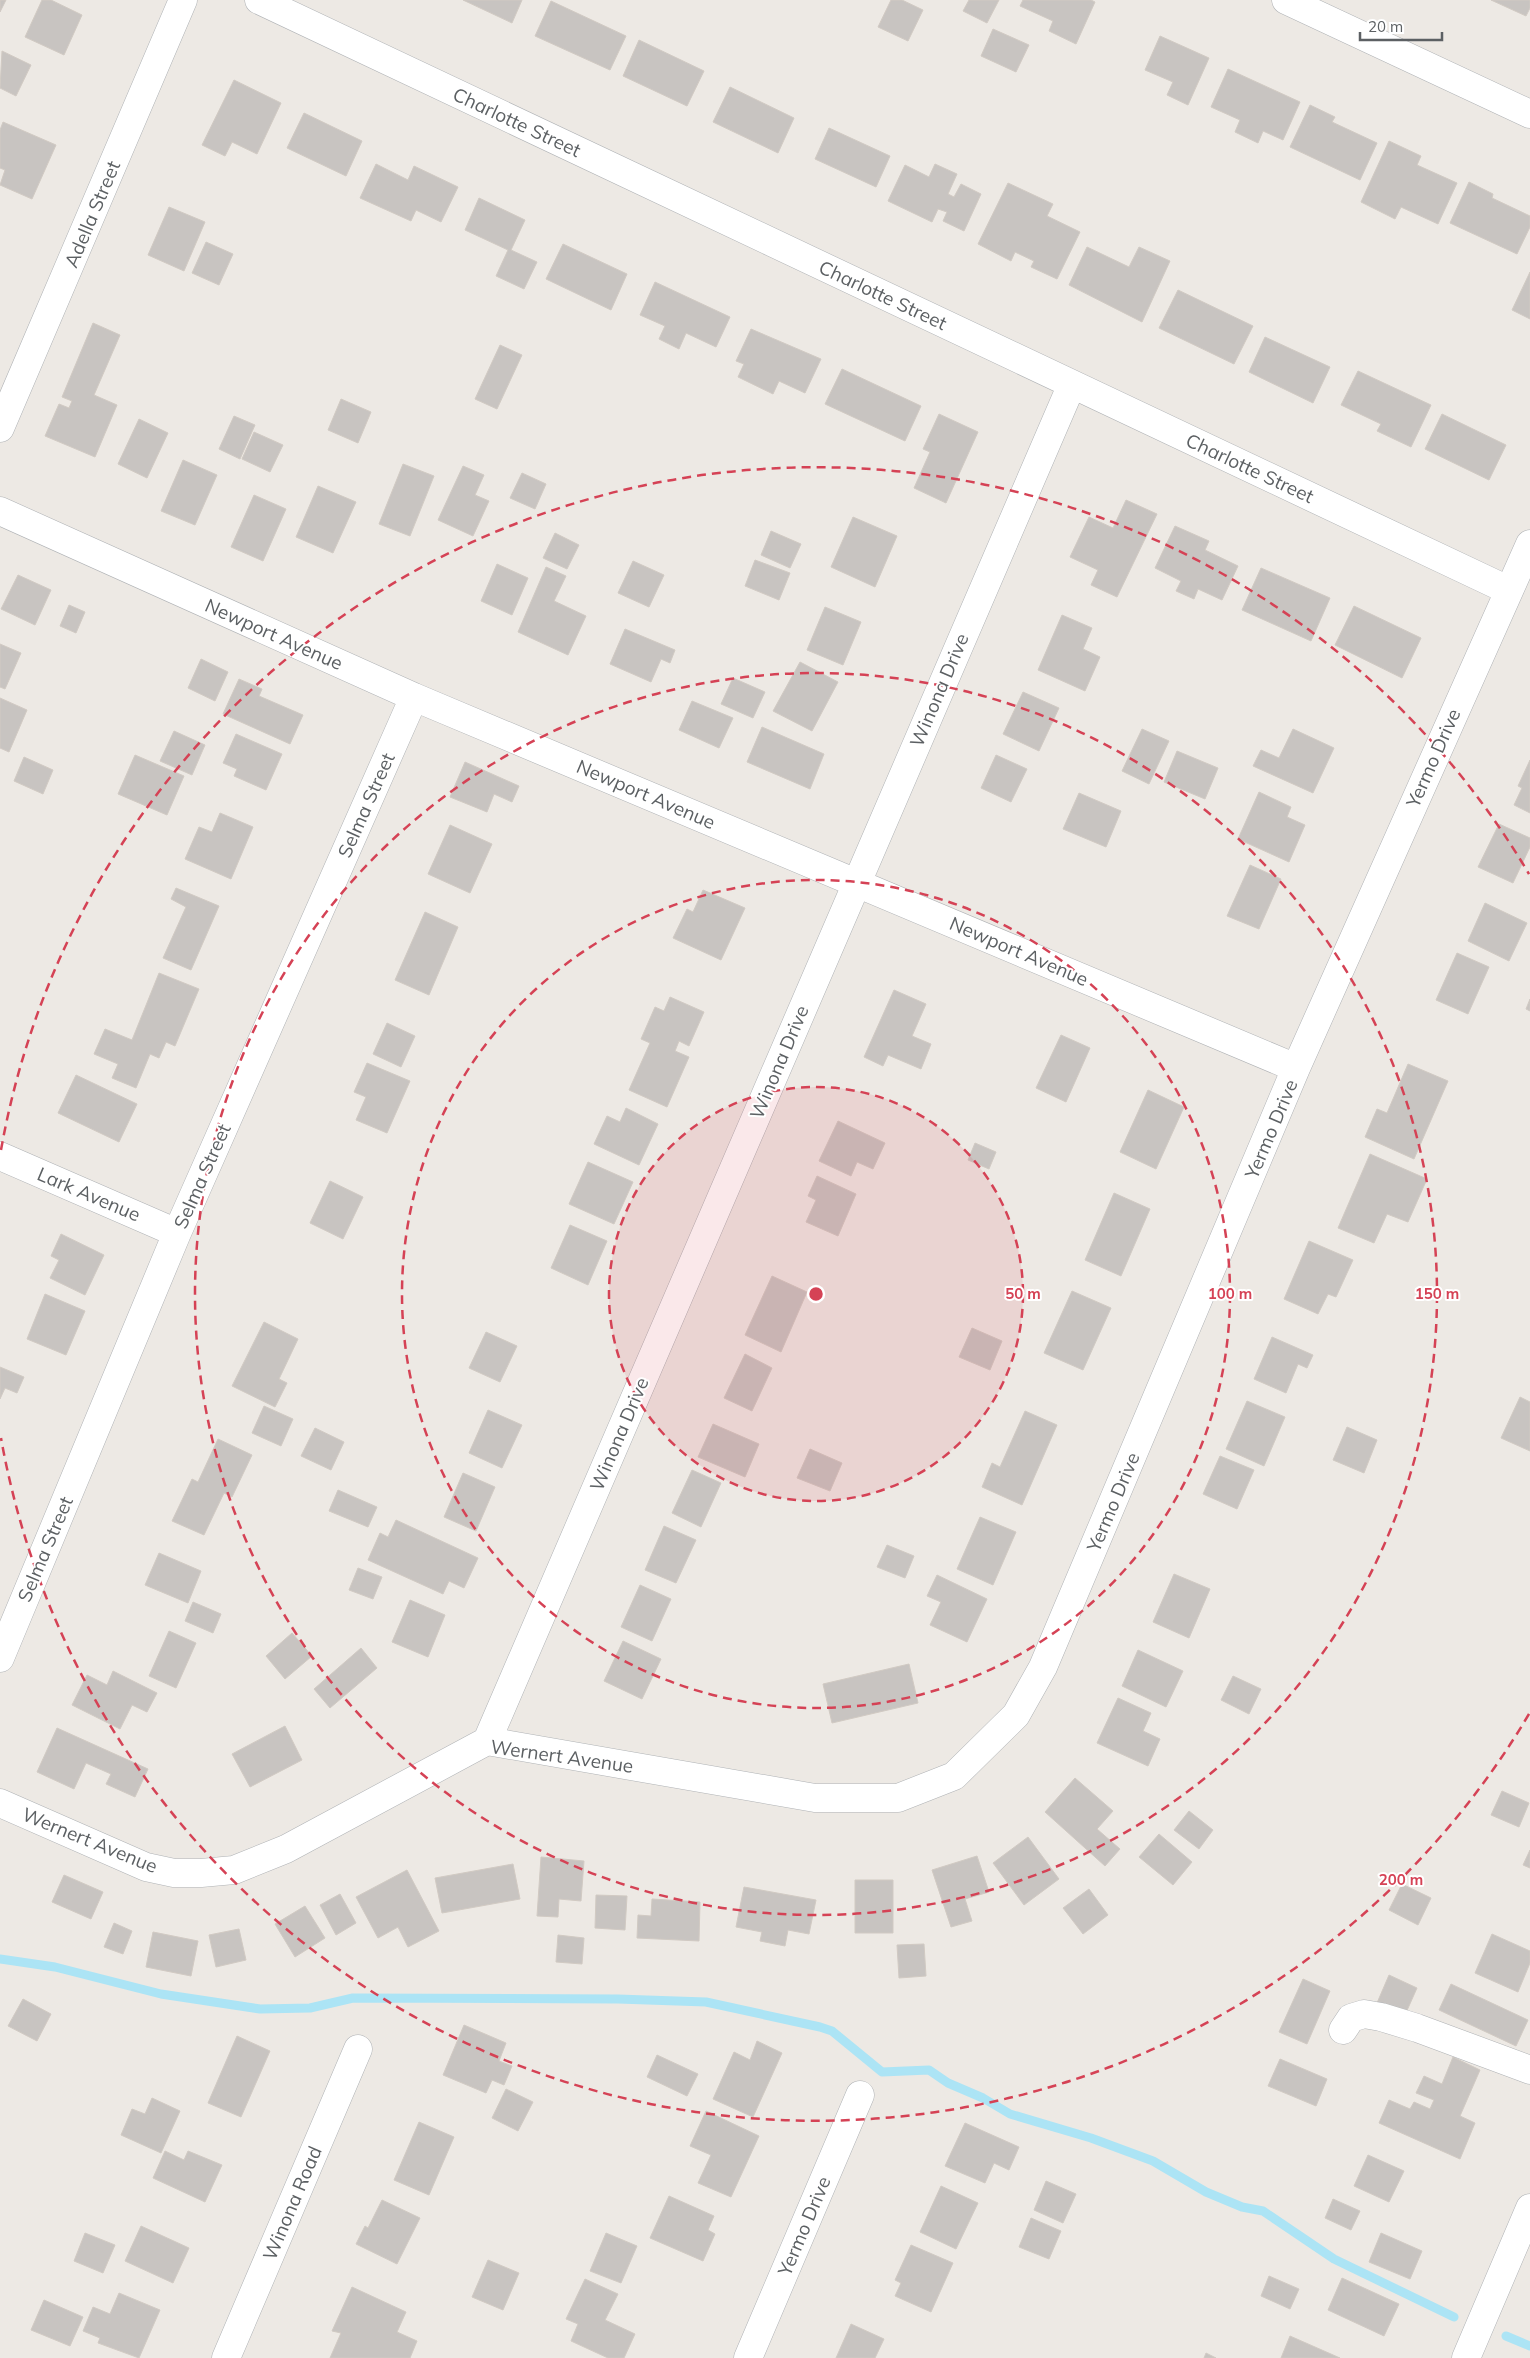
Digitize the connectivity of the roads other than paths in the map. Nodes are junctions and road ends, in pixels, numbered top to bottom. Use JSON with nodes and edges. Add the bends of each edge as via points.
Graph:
{"nodes":[{"id":1,"x":183,"y":0,"type":"edge"},
{"id":2,"x":259,"y":0,"type":"edge"},
{"id":3,"x":1286,"y":0,"type":"edge"},
{"id":4,"x":1530,"y":114,"type":"edge"},
{"id":5,"x":1072,"y":384,"type":"junction"},
{"id":6,"x":0,"y":428,"type":"edge"},
{"id":7,"x":0,"y":511,"type":"edge"},
{"id":8,"x":1530,"y":544,"type":"edge"},
{"id":9,"x":1508,"y":590,"type":"junction"},
{"id":10,"x":414,"y":697,"type":"junction"},
{"id":11,"x":856,"y":882,"type":"junction"},
{"id":12,"x":1296,"y":1068,"type":"junction"},
{"id":13,"x":0,"y":1156,"type":"edge"},
{"id":14,"x":177,"y":1232,"type":"junction"},
{"id":15,"x":0,"y":1658,"type":"edge"},
{"id":16,"x":1016,"y":1715,"type":"joint"},
{"id":17,"x":487,"y":1741,"type":"junction"},
{"id":18,"x":0,"y":1803,"type":"edge"},
{"id":19,"x":1343,"y":2030,"type":"dead end"},
{"id":20,"x":358,"y":2049,"type":"dead end"},
{"id":21,"x":1530,"y":2070,"type":"edge"},
{"id":22,"x":860,"y":2095,"type":"dead end"},
{"id":23,"x":1530,"y":2208,"type":"edge"},
{"id":24,"x":226,"y":2358,"type":"edge"},
{"id":25,"x":748,"y":2358,"type":"edge"},
{"id":26,"x":1466,"y":2358,"type":"edge"}],
"edges":[{"from":1,"to":6,"type":"street","name":"Adella Street"},
{"from":2,"to":5,"type":"street","name":"Charlotte Street"},
{"from":3,"to":4,"type":"street"},
{"from":5,"to":9,"type":"street","name":"Charlotte Street"},
{"from":5,"to":11,"type":"street","name":"Winona Drive"},
{"from":7,"to":10,"type":"street","name":"Newport Avenue"},
{"from":8,"to":9,"type":"street","name":"Yermo Drive"},
{"from":9,"to":12,"type":"street","name":"Yermo Drive"},
{"from":10,"to":11,"type":"street","name":"Newport Avenue"},
{"from":10,"to":14,"type":"street","name":"Selma Street"},
{"from":11,"to":12,"type":"street","name":"Newport Avenue"},
{"from":11,"to":17,"type":"street","name":"Winona Drive"},
{"from":12,"to":16,"type":"street","name":"Yermo Drive","via":[[1044,1667]]},
{"from":13,"to":14,"type":"street","name":"Lark Avenue"},
{"from":14,"to":15,"type":"street","name":"Selma Street"},
{"from":16,"to":17,"type":"street","name":"Wernert Avenue","via":[[954,1776],[898,1798],[815,1798]]},
{"from":17,"to":18,"type":"street","name":"Wernert Avenue","via":[[286,1849],[234,1870],[174,1873],[146,1867]]},
{"from":19,"to":21,"type":"street","via":[[1352,2018],[1364,2014],[1381,2017]]},
{"from":20,"to":24,"type":"street","name":"Winona Road"},
{"from":22,"to":25,"type":"street","name":"Yermo Drive"},
{"from":23,"to":26,"type":"street"}]}
